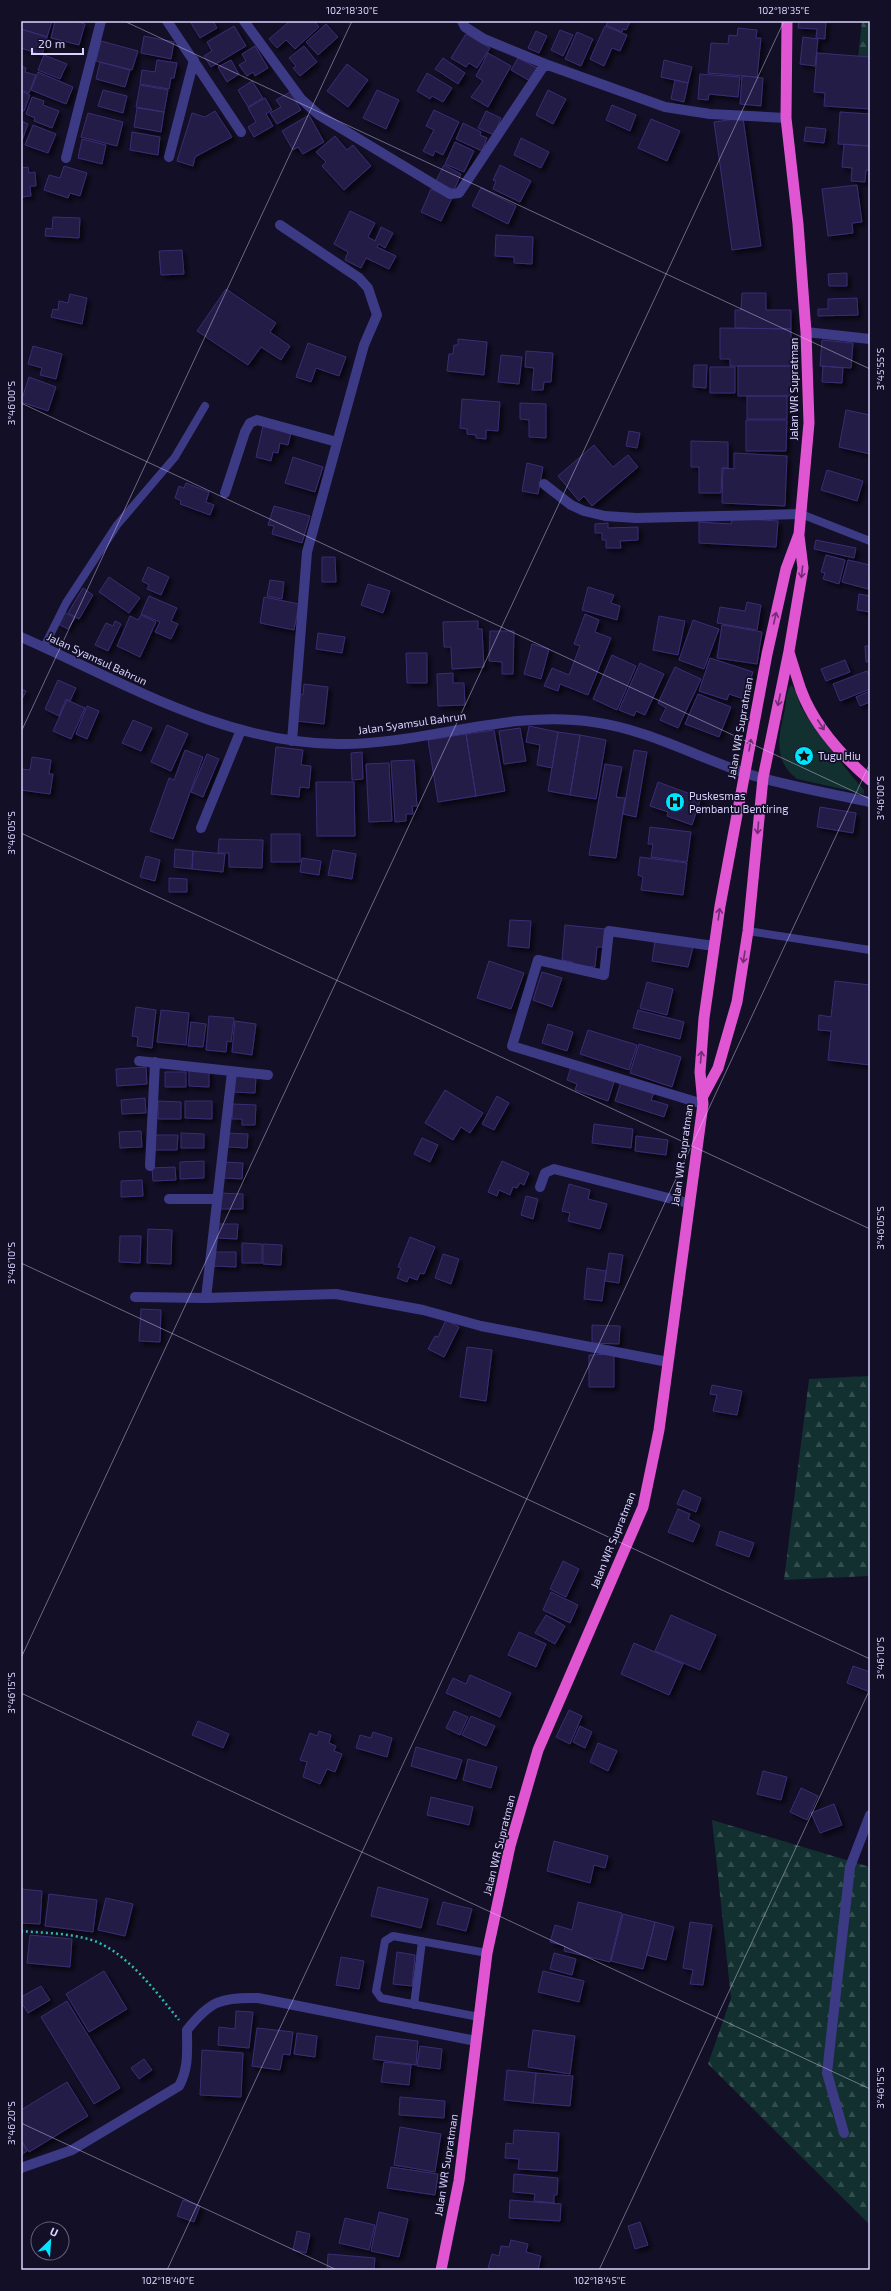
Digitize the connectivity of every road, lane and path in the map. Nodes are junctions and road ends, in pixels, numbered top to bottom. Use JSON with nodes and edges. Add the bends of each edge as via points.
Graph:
{"nodes":[{"id":1,"x":101,"y":21,"type":"edge"},
{"id":2,"x":167,"y":21,"type":"edge"},
{"id":3,"x":244,"y":21,"type":"edge"},
{"id":4,"x":462,"y":21,"type":"edge"},
{"id":5,"x":787,"y":21,"type":"edge"},
{"id":6,"x":194,"y":60,"type":"junction"},
{"id":7,"x":545,"y":64,"type":"junction"},
{"id":8,"x":786,"y":118,"type":"junction"},
{"id":9,"x":241,"y":132,"type":"dead end"},
{"id":10,"x":169,"y":157,"type":"dead end"},
{"id":11,"x":66,"y":158,"type":"dead end"},
{"id":12,"x":280,"y":225,"type":"dead end"},
{"id":13,"x":806,"y":332,"type":"junction"},
{"id":14,"x":870,"y":339,"type":"edge"},
{"id":15,"x":205,"y":406,"type":"dead end"},
{"id":16,"x":337,"y":442,"type":"junction"},
{"id":17,"x":544,"y":484,"type":"dead end"},
{"id":18,"x":225,"y":493,"type":"dead end"},
{"id":19,"x":801,"y":514,"type":"junction"},
{"id":20,"x":798,"y":534,"type":"junction"},
{"id":21,"x":870,"y":541,"type":"edge"},
{"id":22,"x":21,"y":637,"type":"edge"},
{"id":23,"x":44,"y":647,"type":"junction"},
{"id":24,"x":789,"y":652,"type":"junction"},
{"id":25,"x":241,"y":730,"type":"junction"},
{"id":26,"x":292,"y":741,"type":"junction"},
{"id":27,"x":746,"y":773,"type":"junction"},
{"id":28,"x":763,"y":778,"type":"junction"},
{"id":29,"x":870,"y":780,"type":"edge"},
{"id":30,"x":870,"y":802,"type":"edge"},
{"id":31,"x":201,"y":828,"type":"dead end"},
{"id":32,"x":748,"y":931,"type":"junction"},
{"id":33,"x":714,"y":946,"type":"junction"},
{"id":34,"x":870,"y":950,"type":"edge"},
{"id":35,"x":139,"y":1061,"type":"dead end"},
{"id":36,"x":154,"y":1062,"type":"junction"},
{"id":37,"x":232,"y":1072,"type":"junction"},
{"id":38,"x":268,"y":1075,"type":"dead end"},
{"id":39,"x":703,"y":1100,"type":"junction"},
{"id":40,"x":150,"y":1166,"type":"dead end"},
{"id":41,"x":540,"y":1187,"type":"dead end"},
{"id":42,"x":169,"y":1199,"type":"dead end"},
{"id":43,"x":217,"y":1199,"type":"junction"},
{"id":44,"x":688,"y":1203,"type":"junction"},
{"id":45,"x":135,"y":1297,"type":"dead end"},
{"id":46,"x":206,"y":1298,"type":"junction"},
{"id":47,"x":668,"y":1362,"type":"junction"},
{"id":48,"x":870,"y":1815,"type":"edge"},
{"id":49,"x":21,"y":1931,"type":"edge"},
{"id":50,"x":422,"y":1941,"type":"junction"},
{"id":51,"x":487,"y":1953,"type":"junction"},
{"id":52,"x":414,"y":2005,"type":"junction"},
{"id":53,"x":480,"y":2017,"type":"junction"},
{"id":54,"x":186,"y":2030,"type":"junction"},
{"id":55,"x":476,"y":2042,"type":"junction"},
{"id":56,"x":844,"y":2133,"type":"dead end"},
{"id":57,"x":21,"y":2168,"type":"edge"},
{"id":58,"x":441,"y":2270,"type":"edge"}],
"edges":[{"from":1,"to":11,"type":"street"},
{"from":2,"to":6,"type":"street"},
{"from":3,"to":7,"type":"street","via":[[301,99],[319,115],[450,194],[460,193]]},
{"from":4,"to":7,"type":"street","via":[[465,27],[484,39]]},
{"from":5,"to":8,"type":"highway","name":"Jalan WR Supratman"},
{"from":6,"to":9,"type":"street"},
{"from":6,"to":10,"type":"street"},
{"from":7,"to":8,"type":"street","via":[[688,112]]},
{"from":8,"to":13,"type":"highway","name":"Jalan WR Supratman","via":[[798,224]]},
{"from":12,"to":16,"type":"street","via":[[359,278],[368,288],[377,316],[364,345]]},
{"from":13,"to":14,"type":"street"},
{"from":13,"to":19,"type":"highway","name":"Jalan WR Supratman","via":[[809,423]]},
{"from":15,"to":23,"type":"lane","via":[[175,457],[117,525],[66,603]]},
{"from":16,"to":18,"type":"street","via":[[258,420],[250,423]]},
{"from":16,"to":26,"type":"street","via":[[307,552]]},
{"from":17,"to":19,"type":"street","via":[[571,505],[605,516],[636,518]]},
{"from":19,"to":20,"type":"highway","name":"Jalan WR Supratman"},
{"from":19,"to":21,"type":"lane"},
{"from":20,"to":24,"type":"highway","one_way":true,"via":[[803,568]]},
{"from":27,"to":20,"type":"highway","name":"Jalan WR Supratman","one_way":true,"via":[[768,646],[786,569]]},
{"from":22,"to":23,"type":"street","name":"Jalan Syamsul Bahrun"},
{"from":23,"to":25,"type":"street","name":"Jalan Syamsul Bahrun","via":[[163,703],[211,722]]},
{"from":24,"to":28,"type":"highway","one_way":true},
{"from":24,"to":29,"type":"highway","one_way":true,"via":[[802,692],[812,711],[835,747]]},
{"from":25,"to":26,"type":"street","name":"Jalan Syamsul Bahrun"},
{"from":25,"to":31,"type":"street"},
{"from":26,"to":27,"type":"street","name":"Jalan Syamsul Bahrun","via":[[338,744],[387,741],[515,720],[564,719],[627,729]]},
{"from":27,"to":28,"type":"street","name":"Jalan Syamsul Bahrun"},
{"from":33,"to":27,"type":"highway","name":"Jalan WR Supratman","one_way":true},
{"from":28,"to":30,"type":"street","name":"Jalan Syamsul Bahrun"},
{"from":28,"to":32,"type":"highway","one_way":true},
{"from":32,"to":34,"type":"lane"},
{"from":32,"to":39,"type":"highway","one_way":true,"via":[[737,1002],[718,1068]]},
{"from":39,"to":33,"type":"highway","name":"Jalan WR Supratman","one_way":true,"via":[[700,1072]]},
{"from":33,"to":39,"type":"street","via":[[609,931],[604,975],[538,960],[512,1046]]},
{"from":35,"to":36,"type":"street"},
{"from":36,"to":37,"type":"street"},
{"from":36,"to":40,"type":"street"},
{"from":37,"to":38,"type":"street"},
{"from":37,"to":43,"type":"street"},
{"from":39,"to":44,"type":"highway","name":"Jalan WR Supratman"},
{"from":41,"to":44,"type":"street","via":[[545,1173],[554,1169]]},
{"from":42,"to":43,"type":"street"},
{"from":43,"to":46,"type":"street"},
{"from":44,"to":47,"type":"highway","name":"Jalan WR Supratman"},
{"from":45,"to":46,"type":"street"},
{"from":46,"to":47,"type":"street","via":[[336,1294],[423,1310],[481,1326]]},
{"from":47,"to":51,"type":"highway","name":"Jalan WR Supratman","via":[[659,1430],[643,1507],[538,1750],[510,1846]]},
{"from":48,"to":56,"type":"street","via":[[850,1867],[827,2074]]},
{"from":49,"to":54,"type":"path","via":[[89,1939],[106,1946],[142,1975]]},
{"from":50,"to":51,"type":"lane"},
{"from":50,"to":52,"type":"lane"},
{"from":50,"to":52,"type":"lane","via":[[393,1936],[385,1941],[376,1991],[381,1998]]},
{"from":51,"to":53,"type":"highway","name":"Jalan WR Supratman"},
{"from":52,"to":53,"type":"lane"},
{"from":53,"to":55,"type":"highway","name":"Jalan WR Supratman"},
{"from":54,"to":55,"type":"street","via":[[202,2011],[218,2002],[236,1998],[258,1998]]},
{"from":54,"to":57,"type":"street","via":[[187,2063],[179,2086],[72,2150]]},
{"from":55,"to":58,"type":"highway","name":"Jalan WR Supratman","via":[[459,2181]]}]}
